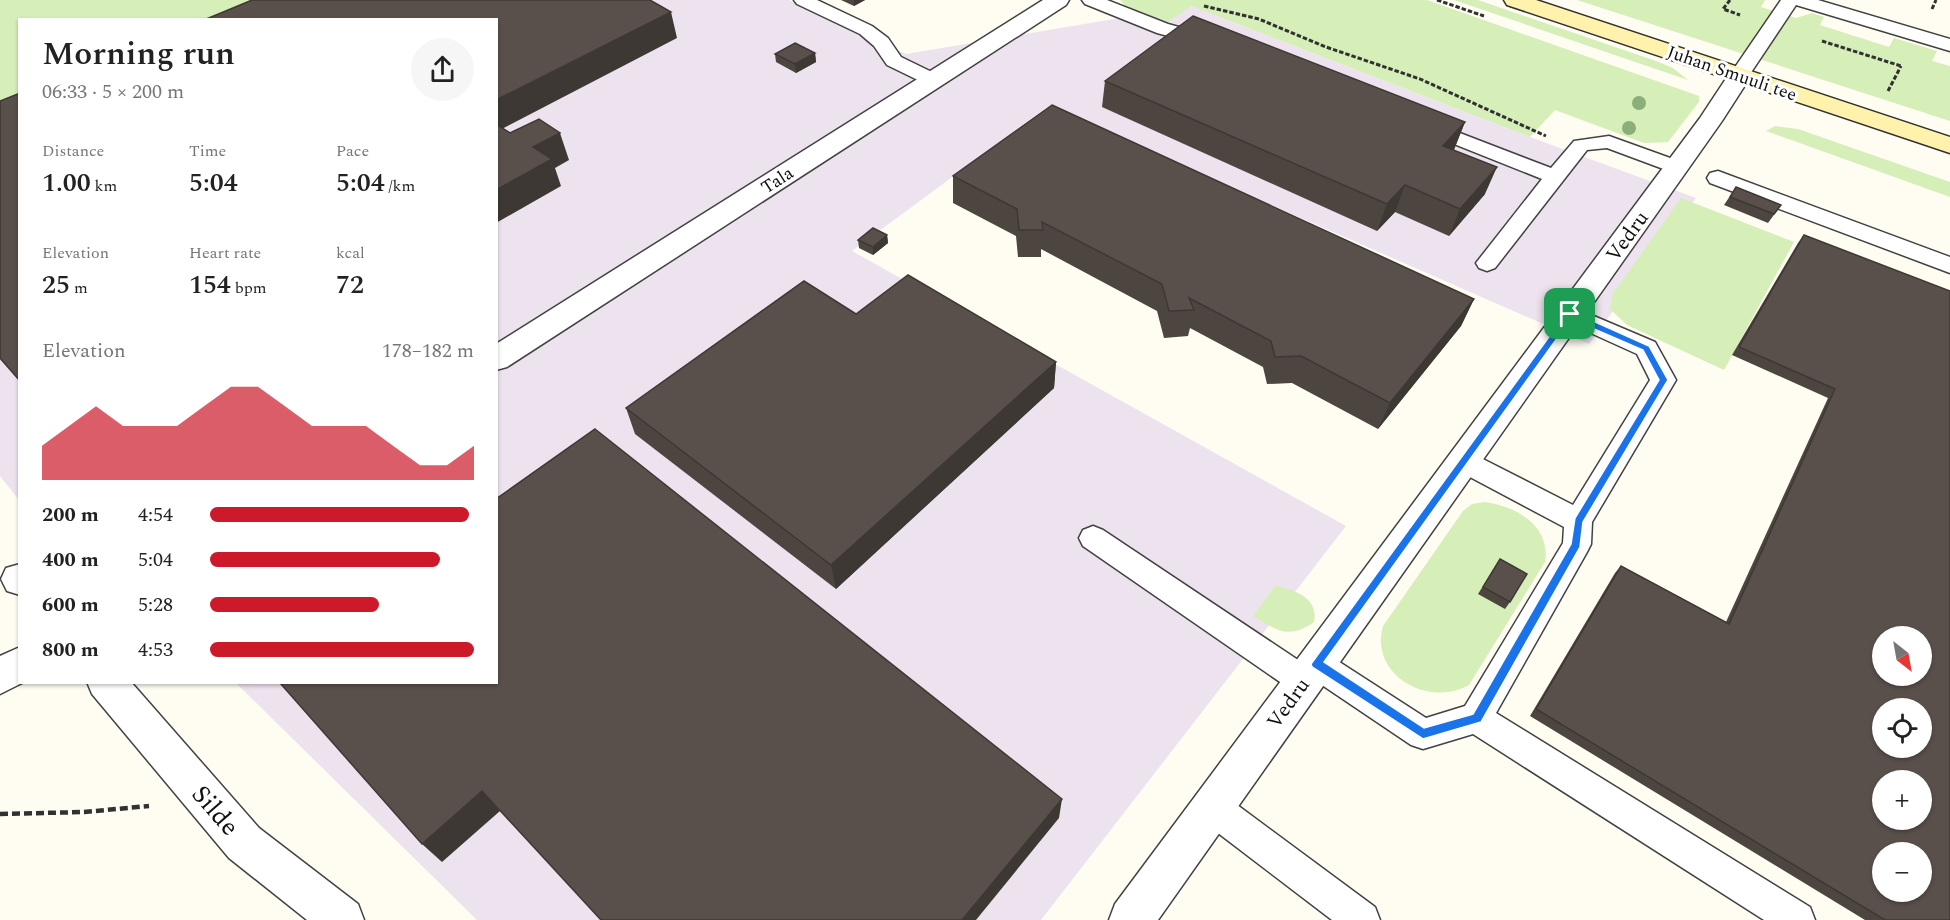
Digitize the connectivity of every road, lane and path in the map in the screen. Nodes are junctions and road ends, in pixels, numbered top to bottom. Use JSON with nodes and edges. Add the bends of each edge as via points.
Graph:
{"nodes":[{"id":1,"x":803,"y":0,"type":"edge"},
{"id":2,"x":1058,"y":0,"type":"edge"},
{"id":3,"x":1091,"y":0,"type":"edge"},
{"id":4,"x":1515,"y":0,"type":"edge"},
{"id":5,"x":1790,"y":0,"type":"edge"},
{"id":6,"x":1799,"y":0,"type":"edge"},
{"id":7,"x":1936,"y":0,"type":"edge"},
{"id":8,"x":1197,"y":5,"type":"dead end"},
{"id":9,"x":1918,"y":36,"type":"junction"},
{"id":10,"x":1950,"y":45,"type":"edge"},
{"id":11,"x":1223,"y":47,"type":"edge"},
{"id":12,"x":1739,"y":76,"type":"junction"},
{"id":13,"x":933,"y":80,"type":"junction"},
{"id":14,"x":1874,"y":120,"type":"junction"},
{"id":15,"x":1411,"y":121,"type":"edge"},
{"id":16,"x":1950,"y":145,"type":"edge"},
{"id":17,"x":1576,"y":151,"type":"junction"},
{"id":18,"x":1677,"y":168,"type":"junction"},
{"id":19,"x":1555,"y":177,"type":"junction"},
{"id":20,"x":1718,"y":178,"type":"dead end"},
{"id":21,"x":1487,"y":264,"type":"dead end"},
{"id":22,"x":1950,"y":265,"type":"edge"},
{"id":23,"x":1570,"y":314,"type":"junction"},
{"id":24,"x":498,"y":358,"type":"edge"},
{"id":25,"x":1463,"y":461,"type":"junction"},
{"id":26,"x":1578,"y":521,"type":"junction"},
{"id":27,"x":1093,"y":538,"type":"dead end"},
{"id":28,"x":18,"y":665,"type":"edge"},
{"id":29,"x":1310,"y":672,"type":"junction"},
{"id":30,"x":0,"y":677,"type":"edge"},
{"id":31,"x":108,"y":684,"type":"edge"},
{"id":32,"x":1476,"y":718,"type":"junction"},
{"id":33,"x":149,"y":806,"type":"dead end"},
{"id":34,"x":1213,"y":808,"type":"junction"},
{"id":35,"x":0,"y":814,"type":"edge"},
{"id":36,"x":342,"y":920,"type":"edge"},
{"id":37,"x":1131,"y":920,"type":"edge"},
{"id":38,"x":1362,"y":920,"type":"edge"},
{"id":39,"x":1797,"y":920,"type":"edge"}],
"edges":[{"from":1,"to":13,"type":"lane","via":[[866,30],[881,42],[894,61]]},
{"from":2,"to":13,"type":"street","name":"Tala"},
{"from":3,"to":11,"type":"lane","via":[[1163,29]]},
{"from":4,"to":12,"type":"main road","name":"Juhan Smuuli tee"},
{"from":5,"to":12,"type":"lane"},
{"from":6,"to":9,"type":"lane"},
{"from":7,"to":9,"type":"path"},
{"from":8,"to":17,"type":"path","via":[[1259,20],[1409,75]]},
{"from":9,"to":10,"type":"lane"},
{"from":9,"to":14,"type":"path"},
{"from":12,"to":14,"type":"main road","name":"Juhan Smuuli tee"},
{"from":12,"to":18,"type":"street","name":"Vedru"},
{"from":13,"to":24,"type":"street","name":"Tala"},
{"from":14,"to":16,"type":"main road","name":"Juhan Smuuli tee"},
{"from":15,"to":19,"type":"lane"},
{"from":17,"to":18,"type":"lane","via":[[1581,145],[1609,142]]},
{"from":17,"to":19,"type":"lane"},
{"from":18,"to":23,"type":"street","name":"Vedru"},
{"from":19,"to":21,"type":"lane"},
{"from":20,"to":22,"type":"lane"},
{"from":23,"to":25,"type":"street","name":"Vedru"},
{"from":23,"to":26,"type":"lane","via":[[1646,348],[1663,380]]},
{"from":25,"to":26,"type":"lane"},
{"from":25,"to":29,"type":"street","name":"Vedru"},
{"from":26,"to":32,"type":"lane","via":[[1577,544]]},
{"from":27,"to":29,"type":"lane"},
{"from":28,"to":30,"type":"street"},
{"from":29,"to":32,"type":"lane","via":[[1423,734]]},
{"from":29,"to":34,"type":"street","name":"Vedru"},
{"from":31,"to":36,"type":"street","name":"Silde","via":[[244,843]]},
{"from":32,"to":39,"type":"lane"},
{"from":33,"to":35,"type":"path"},
{"from":34,"to":37,"type":"street","name":"Vedru"},
{"from":34,"to":38,"type":"lane"}]}
